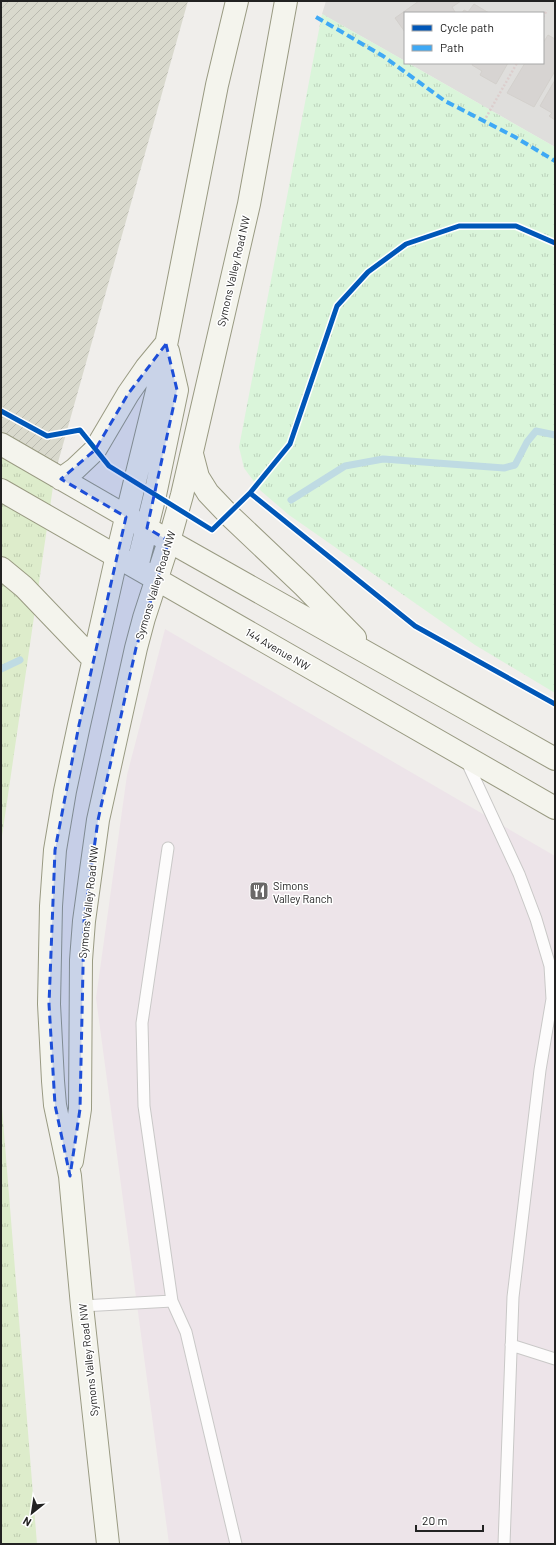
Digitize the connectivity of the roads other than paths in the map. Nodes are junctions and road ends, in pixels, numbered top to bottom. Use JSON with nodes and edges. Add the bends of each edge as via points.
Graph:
{"nodes":[{"id":1,"x":237,"y":1,"type":"edge"},
{"id":2,"x":286,"y":1,"type":"edge"},
{"id":3,"x":166,"y":344,"type":"junction"},
{"id":4,"x":1,"y":444,"type":"edge"},
{"id":5,"x":192,"y":454,"type":"junction"},
{"id":6,"x":61,"y":479,"type":"junction"},
{"id":7,"x":1,"y":490,"type":"edge"},
{"id":8,"x":126,"y":516,"type":"junction"},
{"id":9,"x":147,"y":528,"type":"junction"},
{"id":10,"x":169,"y":541,"type":"junction"},
{"id":11,"x":117,"y":555,"type":"junction"},
{"id":12,"x":1,"y":568,"type":"edge"},
{"id":13,"x":137,"y":568,"type":"junction"},
{"id":14,"x":156,"y":579,"type":"junction"},
{"id":15,"x":372,"y":656,"type":"junction"},
{"id":16,"x":93,"y":659,"type":"junction"},
{"id":17,"x":464,"y":756,"type":"junction"},
{"id":18,"x":555,"y":759,"type":"edge"},
{"id":19,"x":555,"y":808,"type":"edge"},
{"id":20,"x":168,"y":848,"type":"dead end"},
{"id":21,"x":554,"y":1000,"type":"edge"},
{"id":22,"x":70,"y":1176,"type":"junction"},
{"id":23,"x":172,"y":1301,"type":"junction"},
{"id":24,"x":82,"y":1306,"type":"junction"},
{"id":25,"x":511,"y":1344,"type":"junction"},
{"id":26,"x":555,"y":1359,"type":"edge"},
{"id":27,"x":108,"y":1544,"type":"edge"},
{"id":28,"x":236,"y":1544,"type":"edge"},
{"id":29,"x":504,"y":1544,"type":"edge"}],
"edges":[{"from":1,"to":3,"type":"main road","name":"Symons Valley Road NW","via":[[217,85]]},
{"from":2,"to":5,"type":"main road","name":"Symons Valley Road NW","via":[[249,204]]},
{"from":3,"to":6,"type":"main road","via":[[128,394],[95,450]]},
{"from":3,"to":8,"type":"main road","name":"Symons Valley Road NW"},
{"from":3,"to":9,"type":"main road","via":[[177,390]]},
{"from":4,"to":6,"type":"main road"},
{"from":5,"to":10,"type":"main road","name":"Symons Valley Road NW"},
{"from":5,"to":15,"type":"main road","via":[[198,477],[208,493]]},
{"from":6,"to":8,"type":"main road"},
{"from":7,"to":11,"type":"main road","name":"144 Avenue NW"},
{"from":8,"to":9,"type":"main road"},
{"from":8,"to":11,"type":"main road","name":"Symons Valley Road NW"},
{"from":9,"to":10,"type":"main road"},
{"from":9,"to":13,"type":"main road"},
{"from":10,"to":14,"type":"main road","name":"Symons Valley Road NW"},
{"from":10,"to":15,"type":"main road"},
{"from":11,"to":13,"type":"main road","name":"144 Avenue NW"},
{"from":11,"to":16,"type":"main road","name":"Symons Valley Road NW"},
{"from":12,"to":16,"type":"main road","via":[[24,587]]},
{"from":13,"to":14,"type":"main road","name":"144 Avenue NW"},
{"from":14,"to":17,"type":"main road","name":"144 Avenue NW"},
{"from":14,"to":22,"type":"main road","name":"Symons Valley Road NW","via":[[136,648],[96,834],[81,960],[80,1109]]},
{"from":15,"to":18,"type":"main road"},
{"from":16,"to":22,"type":"main road","name":"Symons Valley Road NW","via":[[65,791],[55,850],[51,906],[49,1004],[53,1081],[55,1105]]},
{"from":17,"to":19,"type":"main road","name":"144 Avenue NW"},
{"from":17,"to":21,"type":"lane","via":[[519,874],[536,919],[550,966]]},
{"from":20,"to":23,"type":"lane","via":[[142,1023],[144,1106]]},
{"from":21,"to":25,"type":"lane","via":[[540,1070],[514,1289]]},
{"from":22,"to":24,"type":"main road","name":"Symons Valley Road NW"},
{"from":23,"to":24,"type":"lane"},
{"from":23,"to":28,"type":"lane","via":[[186,1332]]},
{"from":24,"to":27,"type":"main road","name":"Symons Valley Road NW"},
{"from":25,"to":26,"type":"lane"},
{"from":25,"to":29,"type":"lane"}]}
